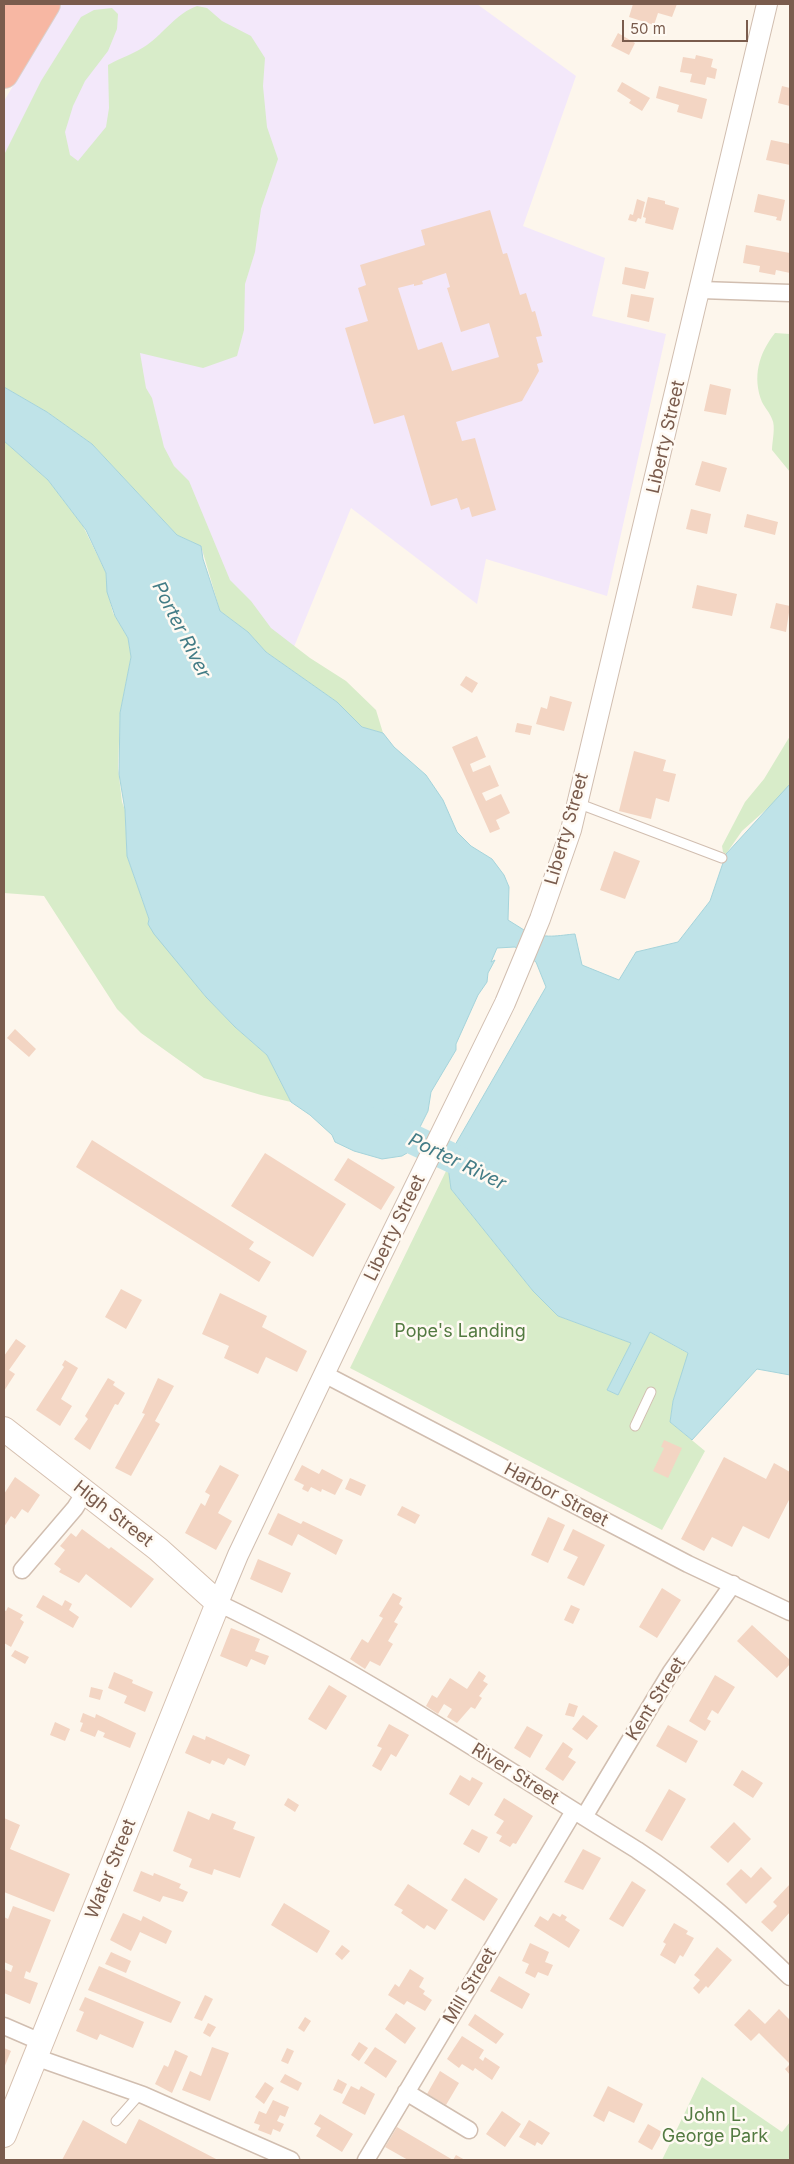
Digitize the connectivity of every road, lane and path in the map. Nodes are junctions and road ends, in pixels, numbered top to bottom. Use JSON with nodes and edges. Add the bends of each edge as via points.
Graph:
{"nodes":[{"id":1,"x":21,"y":4,"type":"edge"},
{"id":2,"x":46,"y":4,"type":"edge"},
{"id":3,"x":767,"y":4,"type":"edge"},
{"id":4,"x":4,"y":33,"type":"edge"},
{"id":5,"x":4,"y":74,"type":"edge"},
{"id":6,"x":701,"y":290,"type":"junction"},
{"id":7,"x":790,"y":293,"type":"edge"},
{"id":8,"x":577,"y":803,"type":"junction"},
{"id":9,"x":722,"y":858,"type":"dead end"},
{"id":10,"x":324,"y":1374,"type":"junction"},
{"id":11,"x":651,"y":1392,"type":"dead end"},
{"id":12,"x":634,"y":1426,"type":"dead end"},
{"id":13,"x":4,"y":1429,"type":"edge"},
{"id":14,"x":85,"y":1492,"type":"junction"},
{"id":15,"x":22,"y":1570,"type":"dead end"},
{"id":16,"x":733,"y":1584,"type":"junction"},
{"id":17,"x":218,"y":1603,"type":"junction"},
{"id":18,"x":790,"y":1612,"type":"edge"},
{"id":19,"x":579,"y":1814,"type":"junction"},
{"id":20,"x":790,"y":1977,"type":"edge"},
{"id":21,"x":4,"y":2026,"type":"edge"},
{"id":22,"x":38,"y":2049,"type":"junction"},
{"id":23,"x":406,"y":2092,"type":"junction"},
{"id":24,"x":140,"y":2094,"type":"junction"},
{"id":25,"x":116,"y":2121,"type":"dead end"},
{"id":26,"x":469,"y":2130,"type":"dead end"},
{"id":27,"x":4,"y":2135,"type":"edge"},
{"id":28,"x":291,"y":2160,"type":"edge"},
{"id":29,"x":366,"y":2160,"type":"edge"}],
"edges":[{"from":1,"to":4,"type":"highway"},
{"from":2,"to":5,"type":"highway"},
{"from":3,"to":6,"type":"street","name":"Liberty Street"},
{"from":6,"to":7,"type":"street"},
{"from":6,"to":8,"type":"street","name":"Liberty Street"},
{"from":8,"to":9,"type":"lane"},
{"from":8,"to":10,"type":"street","name":"Liberty Street","via":[[540,919],[505,1003]]},
{"from":10,"to":16,"type":"street","name":"Harbor Street","via":[[688,1564]]},
{"from":10,"to":17,"type":"street","name":"Liberty Street"},
{"from":11,"to":12,"type":"lane"},
{"from":13,"to":14,"type":"main road","name":"High Street"},
{"from":14,"to":15,"type":"street"},
{"from":14,"to":17,"type":"main road","name":"High Street","via":[[158,1549]]},
{"from":16,"to":18,"type":"street","name":"Harbor Street"},
{"from":16,"to":19,"type":"street","name":"Kent Street","via":[[671,1672]]},
{"from":17,"to":19,"type":"street","name":"River Street","via":[[316,1652]]},
{"from":17,"to":22,"type":"main road","name":"Water Street"},
{"from":19,"to":20,"type":"street","name":"River Street","via":[[693,1890]]},
{"from":19,"to":23,"type":"street","name":"Mill Street"},
{"from":21,"to":22,"type":"street"},
{"from":22,"to":24,"type":"street"},
{"from":22,"to":27,"type":"main road","name":"Water Street"},
{"from":23,"to":26,"type":"street"},
{"from":23,"to":29,"type":"street","name":"Mill Street"},
{"from":24,"to":25,"type":"lane"},
{"from":24,"to":28,"type":"street"}]}
